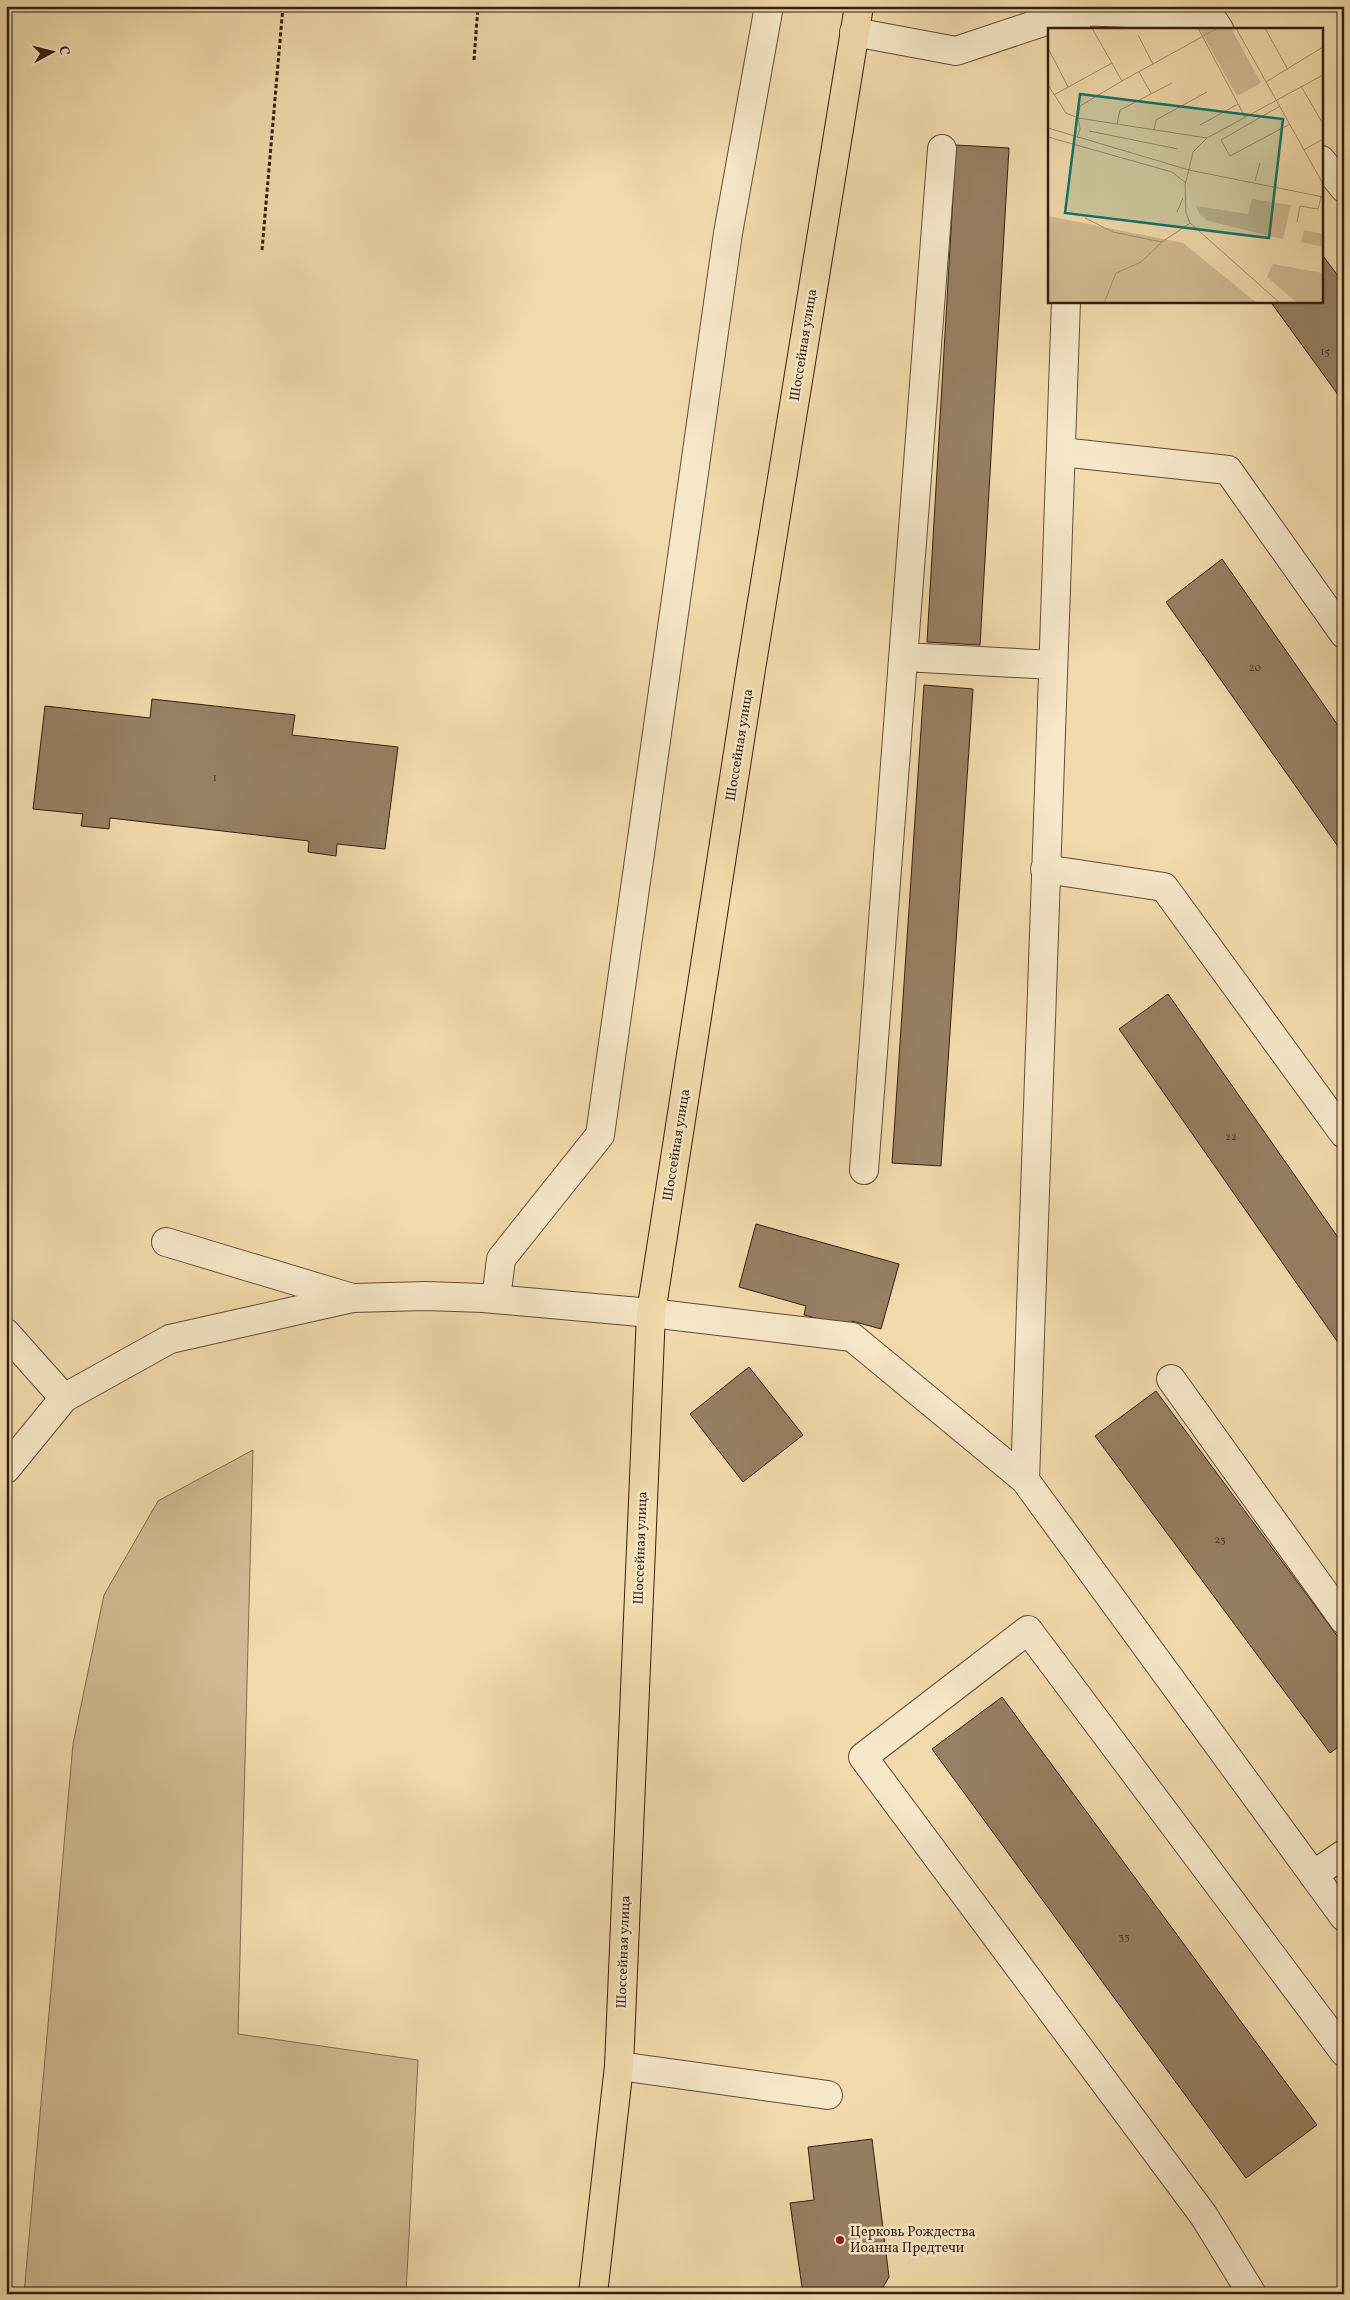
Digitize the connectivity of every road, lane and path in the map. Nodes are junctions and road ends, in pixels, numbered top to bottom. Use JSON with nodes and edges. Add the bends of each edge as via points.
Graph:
{"nodes":[{"id":1,"x":283,"y":6,"type":"edge"},
{"id":2,"x":478,"y":6,"type":"edge"},
{"id":3,"x":769,"y":6,"type":"edge"},
{"id":4,"x":1076,"y":15,"type":"edge"},
{"id":5,"x":857,"y":19,"type":"edge"},
{"id":6,"x":1218,"y":28,"type":"edge"},
{"id":7,"x":474,"y":60,"type":"dead end"},
{"id":8,"x":942,"y":149,"type":"dead end"},
{"id":9,"x":1322,"y":161,"type":"edge"},
{"id":10,"x":1344,"y":188,"type":"edge"},
{"id":11,"x":262,"y":250,"type":"dead end"},
{"id":12,"x":1066,"y":302,"type":"edge"},
{"id":13,"x":1060,"y":452,"type":"junction"},
{"id":14,"x":1344,"y":634,"type":"edge"},
{"id":15,"x":904,"y":657,"type":"junction"},
{"id":16,"x":1053,"y":666,"type":"junction"},
{"id":17,"x":1045,"y":868,"type":"junction"},
{"id":18,"x":1344,"y":1134,"type":"edge"},
{"id":19,"x":864,"y":1170,"type":"dead end"},
{"id":20,"x":166,"y":1242,"type":"dead end"},
{"id":21,"x":352,"y":1298,"type":"junction"},
{"id":22,"x":496,"y":1299,"type":"junction"},
{"id":23,"x":651,"y":1313,"type":"junction"},
{"id":24,"x":6,"y":1333,"type":"edge"},
{"id":25,"x":1171,"y":1379,"type":"dead end"},
{"id":26,"x":64,"y":1398,"type":"junction"},
{"id":27,"x":6,"y":1469,"type":"edge"},
{"id":28,"x":1026,"y":1480,"type":"junction"},
{"id":29,"x":1344,"y":1620,"type":"edge"},
{"id":30,"x":1344,"y":1854,"type":"edge"},
{"id":31,"x":1313,"y":1875,"type":"junction"},
{"id":32,"x":1344,"y":1918,"type":"edge"},
{"id":33,"x":1344,"y":2052,"type":"edge"},
{"id":34,"x":619,"y":2066,"type":"junction"},
{"id":35,"x":828,"y":2096,"type":"dead end"},
{"id":36,"x":593,"y":2294,"type":"edge"},
{"id":37,"x":1252,"y":2294,"type":"edge"}],
"edges":[{"from":1,"to":11,"type":"path"},
{"from":2,"to":7,"type":"path"},
{"from":3,"to":22,"type":"street","via":[[728,233],[600,1135],[501,1259]]},
{"from":4,"to":5,"type":"street","via":[[956,51]]},
{"from":4,"to":6,"type":"street","via":[[1210,16]]},
{"from":5,"to":23,"type":"main road","name":"Шоссейная улица"},
{"from":8,"to":15,"type":"street"},
{"from":9,"to":10,"type":"street"},
{"from":12,"to":13,"type":"street"},
{"from":13,"to":14,"type":"street","via":[[1228,470]]},
{"from":13,"to":16,"type":"street"},
{"from":15,"to":16,"type":"street"},
{"from":15,"to":19,"type":"street"},
{"from":16,"to":17,"type":"street"},
{"from":17,"to":18,"type":"street","via":[[1164,887]]},
{"from":17,"to":28,"type":"street"},
{"from":20,"to":21,"type":"street"},
{"from":21,"to":22,"type":"street","via":[[426,1296]]},
{"from":21,"to":26,"type":"street","via":[[170,1338]]},
{"from":22,"to":23,"type":"street"},
{"from":23,"to":28,"type":"street","via":[[852,1337]]},
{"from":23,"to":34,"type":"main road","name":"Шоссейная улица"},
{"from":24,"to":26,"type":"street"},
{"from":25,"to":29,"type":"street"},
{"from":26,"to":27,"type":"street"},
{"from":28,"to":31,"type":"street"},
{"from":30,"to":31,"type":"street"},
{"from":31,"to":32,"type":"street"},
{"from":33,"to":37,"type":"street","via":[[1028,1630],[863,1757],[1204,2216]]},
{"from":34,"to":35,"type":"street"},
{"from":34,"to":36,"type":"main road","name":"Шоссейная улица"}]}
